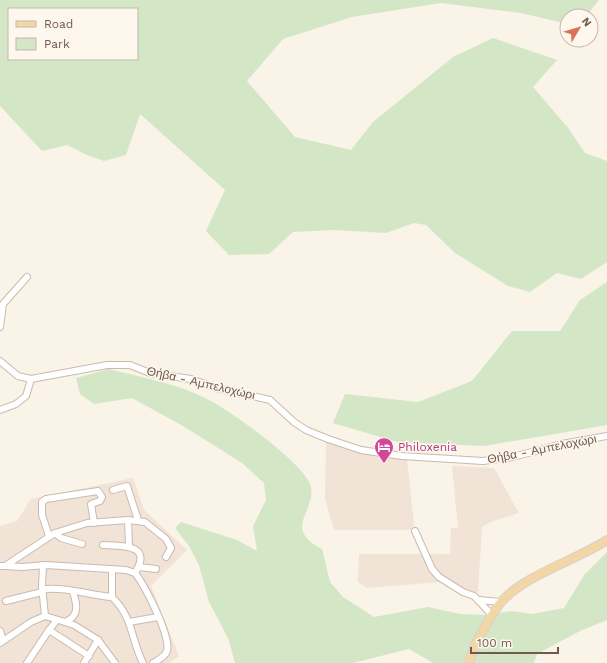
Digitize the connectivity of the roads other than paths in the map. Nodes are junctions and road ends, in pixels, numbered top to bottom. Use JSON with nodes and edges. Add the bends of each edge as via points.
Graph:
{"nodes":[{"id":1,"x":27,"y":277,"type":"dead end"},
{"id":2,"x":0,"y":327,"type":"edge"},
{"id":3,"x":0,"y":361,"type":"edge"},
{"id":4,"x":31,"y":380,"type":"junction"},
{"id":5,"x":0,"y":410,"type":"edge"},
{"id":6,"x":607,"y":436,"type":"edge"},
{"id":7,"x":113,"y":490,"type":"dead end"},
{"id":8,"x":128,"y":520,"type":"junction"},
{"id":9,"x":138,"y":520,"type":"junction"},
{"id":10,"x":94,"y":523,"type":"junction"},
{"id":11,"x":415,"y":531,"type":"dead end"},
{"id":12,"x":52,"y":535,"type":"junction"},
{"id":13,"x":607,"y":540,"type":"edge"},
{"id":14,"x":82,"y":544,"type":"dead end"},
{"id":15,"x":103,"y":545,"type":"dead end"},
{"id":16,"x":129,"y":546,"type":"junction"},
{"id":17,"x":166,"y":557,"type":"dead end"},
{"id":18,"x":43,"y":565,"type":"junction"},
{"id":19,"x":3,"y":566,"type":"edge"},
{"id":20,"x":139,"y":567,"type":"junction"},
{"id":21,"x":156,"y":569,"type":"dead end"},
{"id":22,"x":112,"y":570,"type":"junction"},
{"id":23,"x":135,"y":573,"type":"junction"},
{"id":24,"x":42,"y":591,"type":"junction"},
{"id":25,"x":73,"y":592,"type":"junction"},
{"id":26,"x":112,"y":598,"type":"junction"},
{"id":27,"x":479,"y":600,"type":"junction"},
{"id":28,"x":6,"y":601,"type":"dead end"},
{"id":29,"x":501,"y":602,"type":"junction"},
{"id":30,"x":492,"y":615,"type":"junction"},
{"id":31,"x":45,"y":616,"type":"junction"},
{"id":32,"x":158,"y":617,"type":"junction"},
{"id":33,"x":57,"y":620,"type":"junction"},
{"id":34,"x":65,"y":622,"type":"junction"},
{"id":35,"x":130,"y":622,"type":"junction"},
{"id":36,"x":49,"y":630,"type":"junction"},
{"id":37,"x":0,"y":631,"type":"edge"},
{"id":38,"x":98,"y":640,"type":"junction"},
{"id":39,"x":2,"y":642,"type":"edge"},
{"id":40,"x":89,"y":656,"type":"junction"},
{"id":41,"x":27,"y":663,"type":"edge"},
{"id":42,"x":84,"y":663,"type":"edge"},
{"id":43,"x":116,"y":663,"type":"edge"},
{"id":44,"x":143,"y":663,"type":"edge"},
{"id":45,"x":153,"y":663,"type":"edge"},
{"id":46,"x":469,"y":663,"type":"edge"}],
"edges":[{"from":1,"to":2,"type":"street","via":[[3,304]]},
{"from":3,"to":4,"type":"street","via":[[18,376]]},
{"from":4,"to":5,"type":"street","via":[[26,396],[16,404]]},
{"from":4,"to":6,"type":"street","name":"Θήβα - Αμπελοχώρι","via":[[107,365],[130,365],[150,373],[195,380],[216,388],[270,400],[306,430],[346,445],[377,453],[437,460],[483,461],[513,457],[562,444]]},
{"from":7,"to":9,"type":"street","via":[[127,486]]},
{"from":8,"to":9,"type":"street"},
{"from":8,"to":10,"type":"street"},
{"from":8,"to":16,"type":"street"},
{"from":9,"to":17,"type":"street","via":[[152,527],[166,539],[171,548]]},
{"from":10,"to":12,"type":"street","via":[[78,525]]},
{"from":10,"to":12,"type":"street","via":[[90,504],[102,497],[98,491],[46,499],[42,502],[42,515]]},
{"from":11,"to":27,"type":"street","via":[[432,569],[439,577]]},
{"from":12,"to":14,"type":"street"},
{"from":12,"to":19,"type":"street"},
{"from":13,"to":29,"type":"main road","via":[[521,586]]},
{"from":15,"to":16,"type":"street"},
{"from":16,"to":20,"type":"street","via":[[138,550],[140,554]]},
{"from":18,"to":19,"type":"street"},
{"from":18,"to":22,"type":"street"},
{"from":18,"to":24,"type":"street"},
{"from":20,"to":21,"type":"street"},
{"from":20,"to":23,"type":"street"},
{"from":22,"to":23,"type":"street"},
{"from":22,"to":26,"type":"street"},
{"from":23,"to":32,"type":"street","via":[[148,593]]},
{"from":24,"to":25,"type":"street","via":[[49,588]]},
{"from":24,"to":28,"type":"street"},
{"from":24,"to":31,"type":"street"},
{"from":25,"to":26,"type":"street"},
{"from":25,"to":34,"type":"street","via":[[77,604],[76,613]]},
{"from":26,"to":35,"type":"street"},
{"from":27,"to":29,"type":"street"},
{"from":27,"to":30,"type":"street"},
{"from":29,"to":30,"type":"main road"},
{"from":30,"to":46,"type":"main road"},
{"from":31,"to":33,"type":"street"},
{"from":31,"to":39,"type":"street","via":[[31,622]]},
{"from":32,"to":35,"type":"street"},
{"from":32,"to":45,"type":"street","via":[[167,650],[165,655]]},
{"from":33,"to":34,"type":"street"},
{"from":33,"to":36,"type":"street"},
{"from":34,"to":38,"type":"street"},
{"from":35,"to":44,"type":"street","via":[[134,646]]},
{"from":36,"to":40,"type":"street"},
{"from":36,"to":41,"type":"street"},
{"from":37,"to":39,"type":"street"},
{"from":38,"to":40,"type":"street"},
{"from":38,"to":43,"type":"street"},
{"from":40,"to":42,"type":"street"}]}
